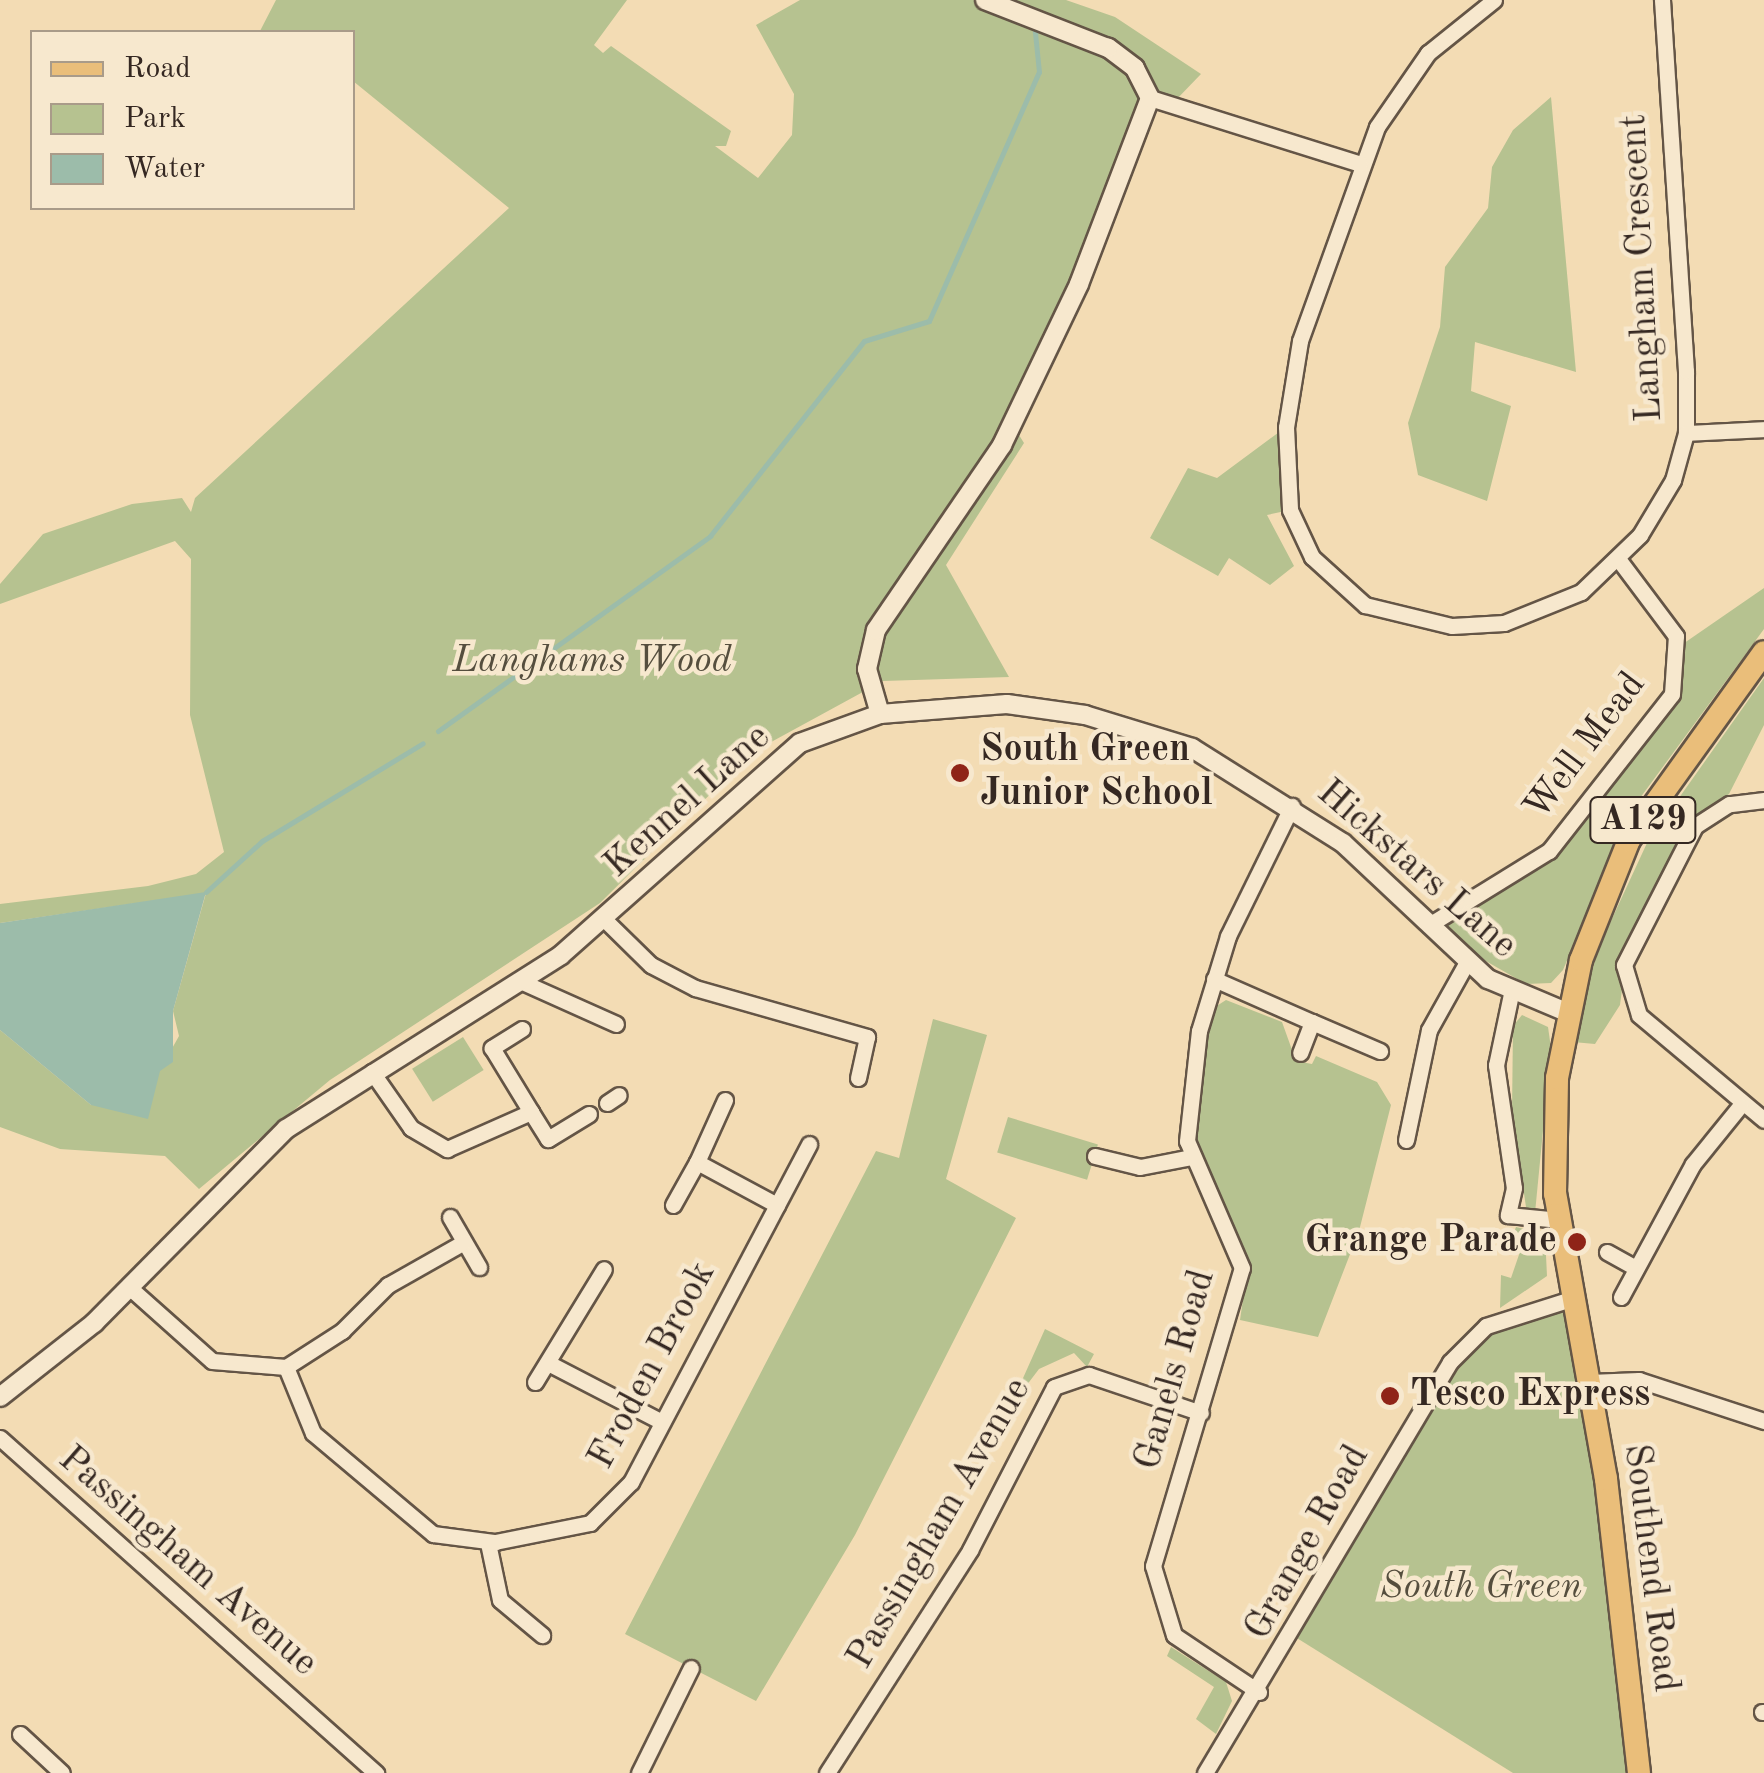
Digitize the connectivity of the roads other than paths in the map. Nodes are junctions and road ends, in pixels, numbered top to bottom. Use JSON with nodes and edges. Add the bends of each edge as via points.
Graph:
{"nodes":[{"id":1,"x":985,"y":0,"type":"edge"},
{"id":2,"x":1494,"y":0,"type":"edge"},
{"id":3,"x":1662,"y":0,"type":"edge"},
{"id":4,"x":1150,"y":98,"type":"junction"},
{"id":5,"x":1360,"y":164,"type":"junction"},
{"id":6,"x":1764,"y":429,"type":"edge"},
{"id":7,"x":1686,"y":433,"type":"junction"},
{"id":8,"x":1618,"y":560,"type":"junction"},
{"id":9,"x":1764,"y":652,"type":"edge"},
{"id":10,"x":880,"y":714,"type":"junction"},
{"id":11,"x":1764,"y":800,"type":"edge"},
{"id":12,"x":1292,"y":806,"type":"junction"},
{"id":13,"x":605,"y":920,"type":"junction"},
{"id":14,"x":1429,"y":925,"type":"junction"},
{"id":15,"x":1467,"y":962,"type":"junction"},
{"id":16,"x":1214,"y":979,"type":"junction"},
{"id":17,"x":520,"y":981,"type":"junction"},
{"id":18,"x":1511,"y":994,"type":"junction"},
{"id":19,"x":1566,"y":1012,"type":"junction"},
{"id":20,"x":1312,"y":1022,"type":"junction"},
{"id":21,"x":616,"y":1024,"type":"dead end"},
{"id":22,"x":522,"y":1029,"type":"dead end"},
{"id":23,"x":1380,"y":1051,"type":"dead end"},
{"id":24,"x":1300,"y":1053,"type":"dead end"},
{"id":25,"x":372,"y":1072,"type":"junction"},
{"id":26,"x":858,"y":1078,"type":"dead end"},
{"id":27,"x":725,"y":1100,"type":"dead end"},
{"id":28,"x":1740,"y":1106,"type":"junction"},
{"id":29,"x":532,"y":1112,"type":"junction"},
{"id":30,"x":589,"y":1114,"type":"dead end"},
{"id":31,"x":1764,"y":1120,"type":"edge"},
{"id":32,"x":1406,"y":1140,"type":"dead end"},
{"id":33,"x":809,"y":1144,"type":"dead end"},
{"id":34,"x":1095,"y":1156,"type":"dead end"},
{"id":35,"x":1192,"y":1157,"type":"junction"},
{"id":36,"x":697,"y":1162,"type":"junction"},
{"id":37,"x":673,"y":1205,"type":"dead end"},
{"id":38,"x":776,"y":1205,"type":"junction"},
{"id":39,"x":450,"y":1216,"type":"dead end"},
{"id":40,"x":1560,"y":1220,"type":"junction"},
{"id":41,"x":464,"y":1242,"type":"junction"},
{"id":42,"x":1607,"y":1252,"type":"dead end"},
{"id":43,"x":479,"y":1267,"type":"dead end"},
{"id":44,"x":1636,"y":1268,"type":"junction"},
{"id":45,"x":604,"y":1269,"type":"dead end"},
{"id":46,"x":129,"y":1287,"type":"junction"},
{"id":47,"x":1621,"y":1297,"type":"dead end"},
{"id":48,"x":1574,"y":1298,"type":"junction"},
{"id":49,"x":552,"y":1364,"type":"junction"},
{"id":50,"x":286,"y":1367,"type":"junction"},
{"id":51,"x":535,"y":1382,"type":"dead end"},
{"id":52,"x":1589,"y":1382,"type":"junction"},
{"id":53,"x":0,"y":1397,"type":"edge"},
{"id":54,"x":1201,"y":1413,"type":"junction"},
{"id":55,"x":660,"y":1421,"type":"junction"},
{"id":56,"x":1764,"y":1421,"type":"edge"},
{"id":57,"x":0,"y":1438,"type":"edge"},
{"id":58,"x":488,"y":1543,"type":"junction"},
{"id":59,"x":542,"y":1635,"type":"dead end"},
{"id":60,"x":692,"y":1668,"type":"dead end"},
{"id":61,"x":1260,"y":1692,"type":"junction"},
{"id":62,"x":20,"y":1734,"type":"dead end"},
{"id":63,"x":62,"y":1773,"type":"edge"},
{"id":64,"x":376,"y":1773,"type":"edge"},
{"id":65,"x":639,"y":1773,"type":"edge"},
{"id":66,"x":828,"y":1773,"type":"edge"},
{"id":67,"x":1205,"y":1773,"type":"edge"},
{"id":68,"x":1639,"y":1773,"type":"edge"}],
"edges":[{"from":1,"to":4,"type":"street","via":[[1108,48],[1135,68]]},
{"from":2,"to":5,"type":"street","name":"Langham Crescent","via":[[1412,70]]},
{"from":3,"to":7,"type":"street","name":"Langham Crescent"},
{"from":4,"to":5,"type":"street"},
{"from":4,"to":10,"type":"street","via":[[1086,266],[1002,445],[876,630],[868,669]]},
{"from":5,"to":8,"type":"street","name":"Langham Crescent","via":[[1291,381],[1287,496],[1312,558],[1365,604],[1452,626],[1547,612]]},
{"from":6,"to":7,"type":"street"},
{"from":7,"to":8,"type":"street","name":"Langham Crescent","via":[[1673,480]]},
{"from":8,"to":14,"type":"street","name":"Well Mead","via":[[1676,636],[1672,694],[1549,851]]},
{"from":9,"to":19,"type":"main road","name":"Southend Road","number":"A129","via":[[1629,840]]},
{"from":10,"to":12,"type":"street","name":"Hickstars Lane","via":[[964,704],[1085,714],[1192,748]]},
{"from":10,"to":13,"type":"street","name":"Kennel Lane","via":[[800,744]]},
{"from":11,"to":28,"type":"street","via":[[1728,804],[1694,826],[1624,965],[1639,1015]]},
{"from":12,"to":14,"type":"street","name":"Hickstars Lane"},
{"from":12,"to":16,"type":"street","name":"Ganels Road"},
{"from":13,"to":17,"type":"street","name":"Kennel Lane"},
{"from":13,"to":26,"type":"street","via":[[651,965],[695,988],[867,1037]]},
{"from":14,"to":15,"type":"street","name":"Hickstars Lane"},
{"from":15,"to":18,"type":"street","name":"Hickstars Lane"},
{"from":15,"to":32,"type":"street","via":[[1429,1030]]},
{"from":16,"to":20,"type":"street"},
{"from":16,"to":35,"type":"street","name":"Ganels Road","via":[[1189,1091]]},
{"from":17,"to":21,"type":"street"},
{"from":17,"to":25,"type":"street","name":"Kennel Lane"},
{"from":18,"to":19,"type":"street","name":"Hickstars Lane"},
{"from":18,"to":40,"type":"street","via":[[1496,1065],[1514,1188],[1508,1215]]},
{"from":19,"to":40,"type":"main road","name":"Southend Road","number":"A129","via":[[1552,1139]]},
{"from":20,"to":23,"type":"street"},
{"from":20,"to":24,"type":"street"},
{"from":22,"to":29,"type":"street","via":[[492,1048]]},
{"from":25,"to":29,"type":"street","via":[[411,1128],[446,1149]]},
{"from":25,"to":46,"type":"street","name":"Kennel Lane","via":[[232,1176]]},
{"from":27,"to":36,"type":"street"},
{"from":28,"to":31,"type":"street"},
{"from":28,"to":44,"type":"street","via":[[1694,1164]]},
{"from":29,"to":30,"type":"street","via":[[548,1139]]},
{"from":33,"to":38,"type":"street","name":"Froden Brook"},
{"from":34,"to":35,"type":"street","via":[[1140,1166]]},
{"from":35,"to":54,"type":"street","name":"Ganels Road","via":[[1233,1232],[1242,1268]]},
{"from":36,"to":37,"type":"street"},
{"from":36,"to":38,"type":"street"},
{"from":38,"to":55,"type":"street","name":"Froden Brook"},
{"from":39,"to":41,"type":"street"},
{"from":40,"to":48,"type":"main road","name":"Southend Road","number":"A129"},
{"from":41,"to":43,"type":"street"},
{"from":41,"to":50,"type":"street","via":[[388,1285],[342,1331]]},
{"from":42,"to":44,"type":"street"},
{"from":44,"to":47,"type":"street"},
{"from":45,"to":49,"type":"street"},
{"from":46,"to":50,"type":"street","via":[[212,1361]]},
{"from":46,"to":53,"type":"street","name":"Kennel Lane"},
{"from":48,"to":52,"type":"main road","name":"Southend Road","number":"A129"},
{"from":48,"to":61,"type":"street","name":"Grange Road","via":[[1486,1326],[1450,1362]]},
{"from":49,"to":51,"type":"street"},
{"from":49,"to":55,"type":"street"},
{"from":50,"to":58,"type":"street","name":"Froden Brook","via":[[313,1433],[370,1488],[433,1534]]},
{"from":52,"to":56,"type":"street","via":[[1639,1380]]},
{"from":52,"to":68,"type":"main road","name":"Southend Road","number":"A129"},
{"from":54,"to":61,"type":"street","name":"Ganels Road","via":[[1153,1566],[1154,1594],[1174,1635]]},
{"from":54,"to":66,"type":"street","name":"Passingham Avenue","via":[[1089,1376],[1054,1387],[970,1550]]},
{"from":55,"to":58,"type":"street","name":"Froden Brook","via":[[609,1510],[571,1530]]},
{"from":57,"to":64,"type":"street","name":"Passingham Avenue"},
{"from":58,"to":59,"type":"street","via":[[500,1600]]},
{"from":60,"to":65,"type":"street"},
{"from":61,"to":67,"type":"street","name":"Grange Road"},
{"from":62,"to":63,"type":"street"}]}
